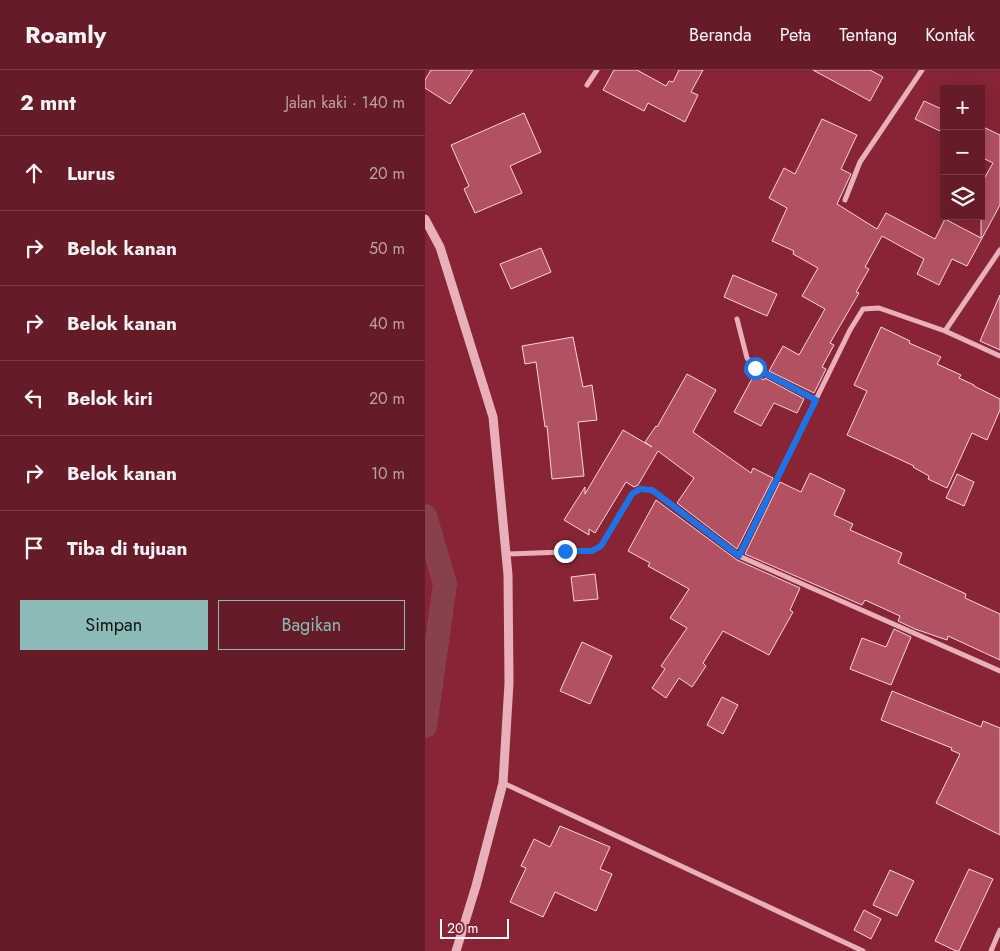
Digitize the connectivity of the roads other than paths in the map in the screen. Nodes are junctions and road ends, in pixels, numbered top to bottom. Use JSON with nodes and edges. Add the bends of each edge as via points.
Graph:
{"nodes":[{"id":1,"x":597,"y":70,"type":"edge"},
{"id":2,"x":922,"y":70,"type":"edge"},
{"id":3,"x":587,"y":85,"type":"dead end"},
{"id":4,"x":845,"y":200,"type":"dead end"},
{"id":5,"x":425,"y":219,"type":"edge"},
{"id":6,"x":1000,"y":250,"type":"edge"},
{"id":7,"x":737,"y":319,"type":"dead end"},
{"id":8,"x":945,"y":331,"type":"junction"},
{"id":9,"x":1000,"y":356,"type":"edge"},
{"id":10,"x":816,"y":400,"type":"junction"},
{"id":11,"x":507,"y":554,"type":"junction"},
{"id":12,"x":739,"y":556,"type":"junction"},
{"id":13,"x":1000,"y":671,"type":"edge"},
{"id":14,"x":503,"y":783,"type":"junction"},
{"id":15,"x":1000,"y":930,"type":"edge"},
{"id":16,"x":456,"y":951,"type":"edge"},
{"id":17,"x":863,"y":951,"type":"edge"},
{"id":18,"x":991,"y":951,"type":"edge"}],
"edges":[{"from":1,"to":3,"type":"street"},
{"from":2,"to":4,"type":"street","via":[[860,162]]},
{"from":5,"to":11,"type":"street","via":[[440,247],[493,417]]},
{"from":6,"to":8,"type":"street"},
{"from":7,"to":10,"type":"street","via":[[747,358],[755,368]]},
{"from":8,"to":9,"type":"street"},
{"from":8,"to":10,"type":"street","via":[[879,308],[863,309]]},
{"from":10,"to":12,"type":"street"},
{"from":11,"to":12,"type":"street","via":[[592,551],[601,546],[632,494],[640,489],[652,490]]},
{"from":11,"to":14,"type":"street","via":[[509,683]]},
{"from":12,"to":13,"type":"street"},
{"from":14,"to":16,"type":"street"},
{"from":14,"to":17,"type":"street"},
{"from":15,"to":18,"type":"street"}]}
